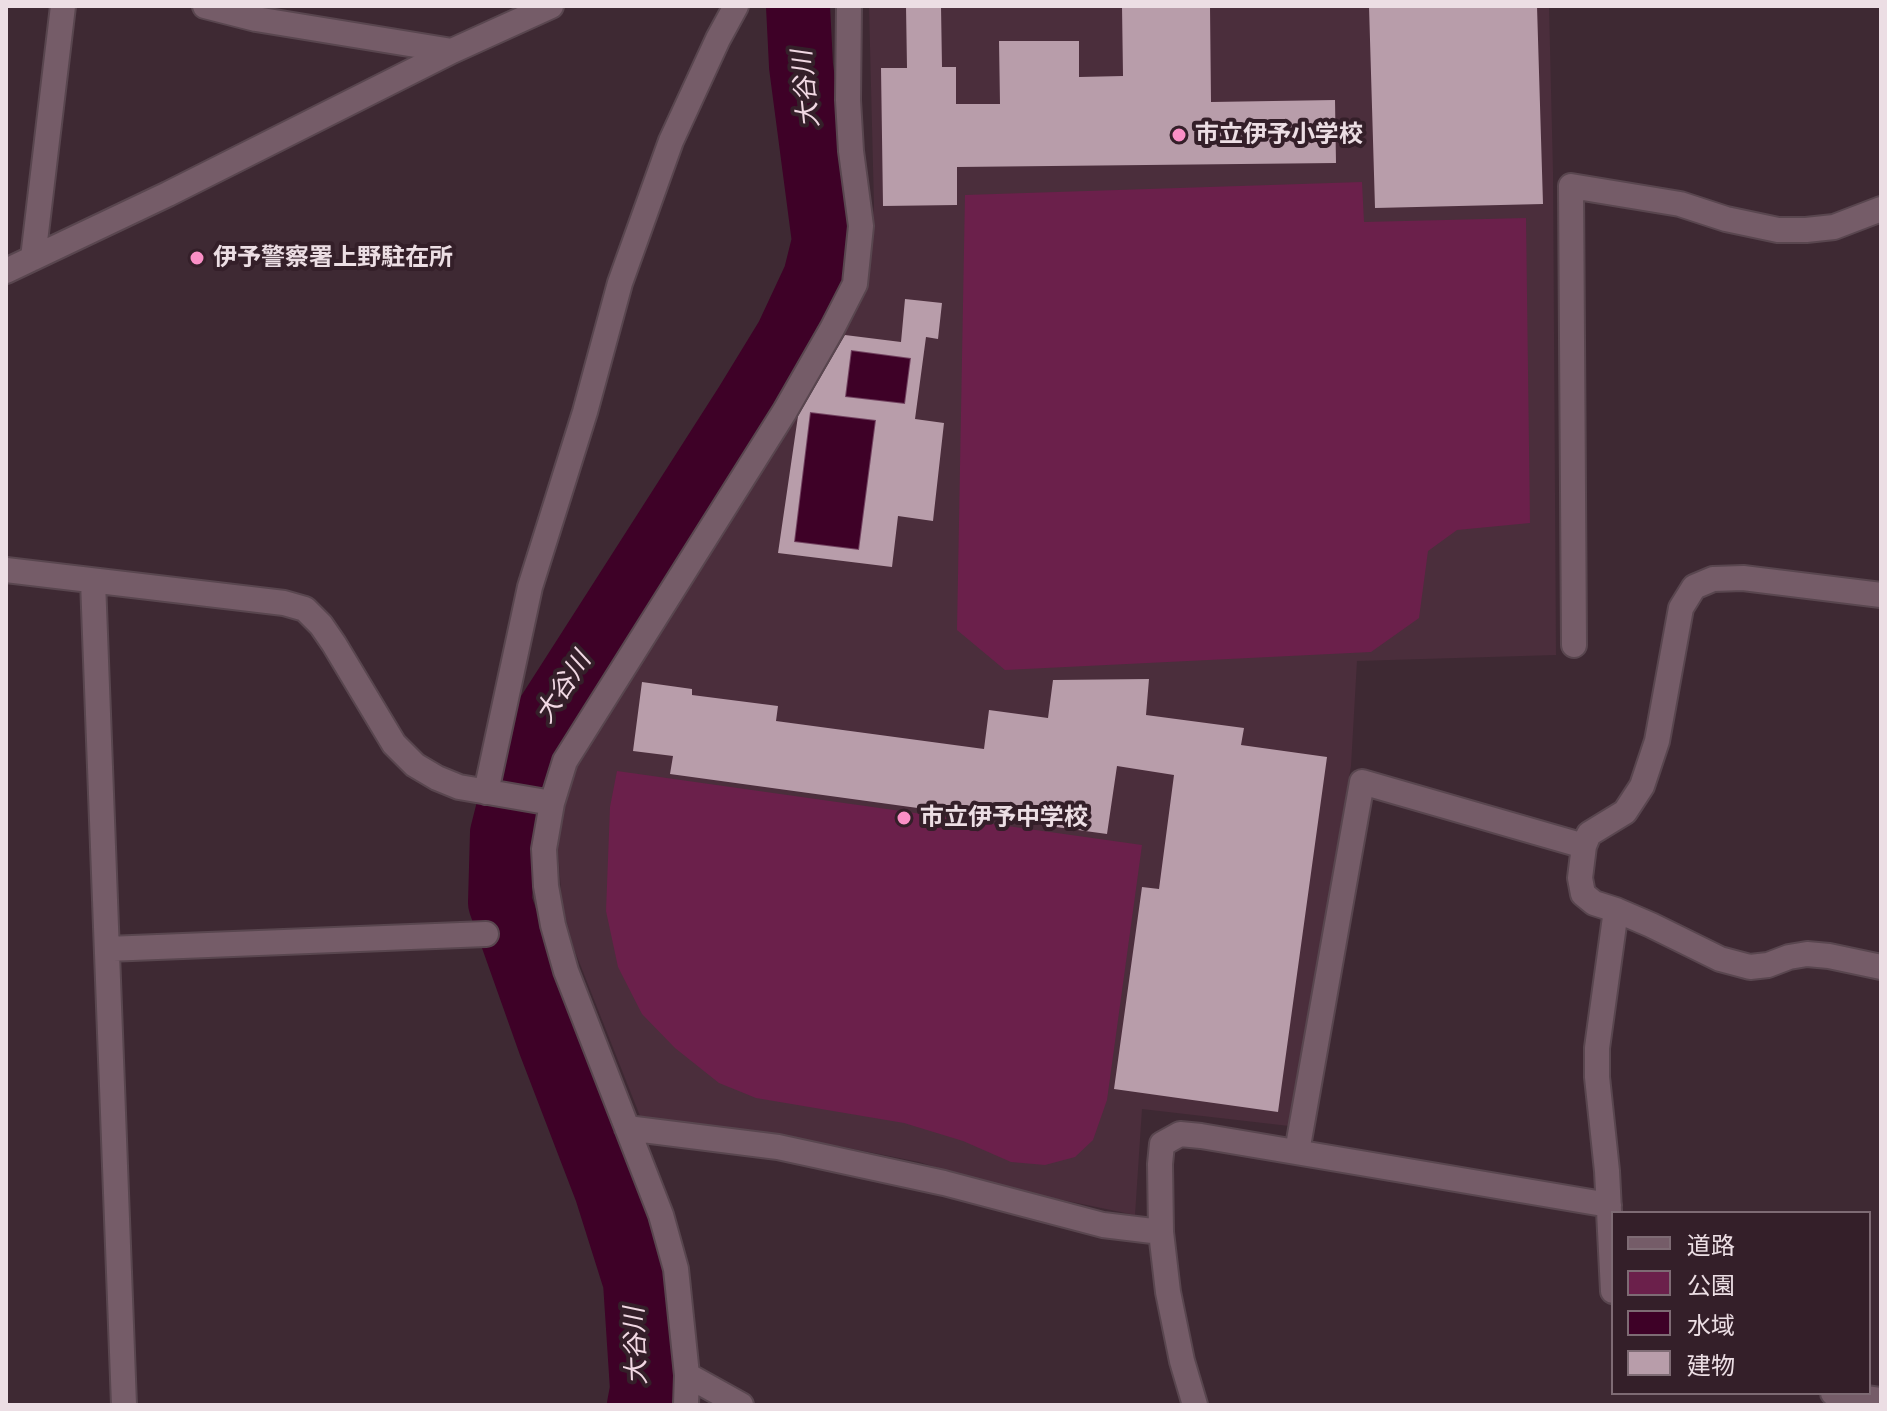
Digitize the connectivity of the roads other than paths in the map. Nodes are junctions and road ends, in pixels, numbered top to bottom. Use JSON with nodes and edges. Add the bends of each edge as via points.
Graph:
{"nodes":[{"id":1,"x":63,"y":6,"type":"edge"},
{"id":2,"x":205,"y":6,"type":"edge"},
{"id":3,"x":551,"y":6,"type":"edge"},
{"id":4,"x":736,"y":6,"type":"edge"},
{"id":5,"x":849,"y":6,"type":"edge"},
{"id":6,"x":452,"y":51,"type":"junction"},
{"id":7,"x":1881,"y":209,"type":"edge"},
{"id":8,"x":33,"y":258,"type":"junction"},
{"id":9,"x":6,"y":271,"type":"edge"},
{"id":10,"x":6,"y":570,"type":"edge"},
{"id":11,"x":93,"y":581,"type":"junction"},
{"id":12,"x":1881,"y":595,"type":"edge"},
{"id":13,"x":1574,"y":645,"type":"dead end"},
{"id":14,"x":492,"y":793,"type":"junction"},
{"id":15,"x":546,"y":801,"type":"junction"},
{"id":16,"x":1584,"y":846,"type":"junction"},
{"id":17,"x":1616,"y":910,"type":"junction"},
{"id":18,"x":486,"y":934,"type":"dead end"},
{"id":19,"x":107,"y":949,"type":"junction"},
{"id":20,"x":1881,"y":967,"type":"edge"},
{"id":21,"x":627,"y":1128,"type":"junction"},
{"id":22,"x":1297,"y":1152,"type":"junction"},
{"id":23,"x":1609,"y":1205,"type":"junction"},
{"id":24,"x":1161,"y":1232,"type":"junction"},
{"id":25,"x":1611,"y":1248,"type":"edge"},
{"id":26,"x":687,"y":1375,"type":"junction"},
{"id":27,"x":1847,"y":1395,"type":"edge"},
{"id":28,"x":1881,"y":1400,"type":"edge"},
{"id":29,"x":124,"y":1405,"type":"edge"},
{"id":30,"x":686,"y":1405,"type":"edge"},
{"id":31,"x":741,"y":1405,"type":"edge"},
{"id":32,"x":1195,"y":1405,"type":"edge"}],
"edges":[{"from":1,"to":8,"type":"street"},
{"from":2,"to":6,"type":"street"},
{"from":3,"to":6,"type":"street"},
{"from":4,"to":14,"type":"street","via":[[671,141],[620,283],[530,587]]},
{"from":5,"to":15,"type":"street","via":[[848,100],[861,226],[855,284],[785,411],[579,737]]},
{"from":6,"to":8,"type":"street"},
{"from":7,"to":13,"type":"street","via":[[1834,227],[1778,230],[1680,204],[1571,186]]},
{"from":8,"to":9,"type":"street"},
{"from":10,"to":11,"type":"street"},
{"from":11,"to":14,"type":"street","via":[[305,609],[334,644],[394,744],[415,765],[459,787]]},
{"from":11,"to":19,"type":"street"},
{"from":12,"to":16,"type":"street","via":[[1743,578],[1713,579],[1694,587],[1681,608],[1657,741],[1642,786],[1625,812],[1589,834]]},
{"from":14,"to":15,"type":"street"},
{"from":15,"to":21,"type":"street","via":[[546,886],[553,925]]},
{"from":16,"to":17,"type":"street","via":[[1583,894]]},
{"from":16,"to":22,"type":"street","via":[[1362,782]]},
{"from":17,"to":20,"type":"street","via":[[1720,959],[1750,967],[1807,954]]},
{"from":17,"to":23,"type":"street","via":[[1597,1048]]},
{"from":18,"to":19,"type":"street"},
{"from":19,"to":29,"type":"street"},
{"from":21,"to":24,"type":"street","via":[[778,1147],[1103,1225]]},
{"from":21,"to":26,"type":"street","via":[[676,1269]]},
{"from":22,"to":23,"type":"street"},
{"from":22,"to":24,"type":"street","via":[[1180,1134],[1162,1144]]},
{"from":23,"to":25,"type":"street"},
{"from":24,"to":32,"type":"street","via":[[1168,1292]]},
{"from":26,"to":30,"type":"street"},
{"from":26,"to":31,"type":"street"},
{"from":27,"to":28,"type":"street"}]}
